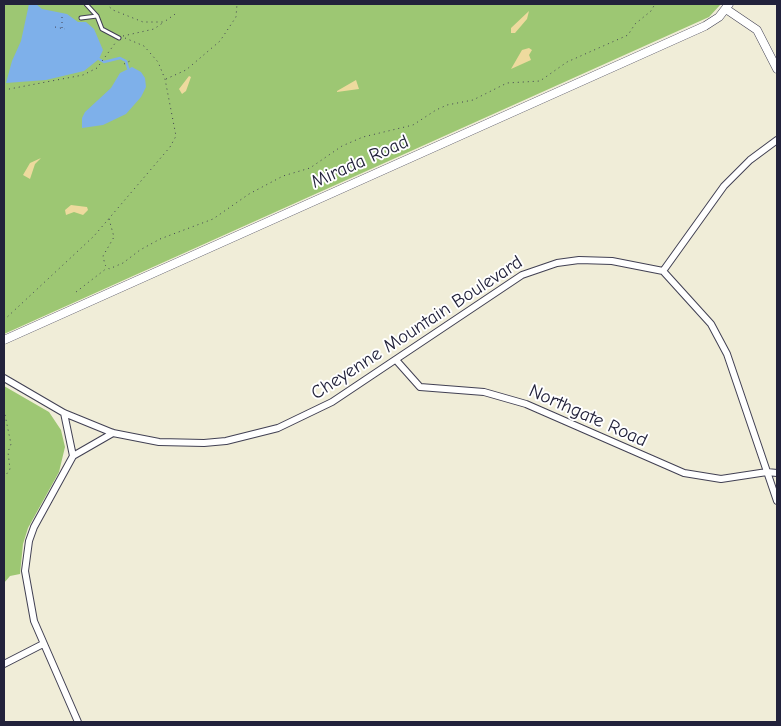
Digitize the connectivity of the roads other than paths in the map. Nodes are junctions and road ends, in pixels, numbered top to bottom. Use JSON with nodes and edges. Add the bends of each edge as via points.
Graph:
{"nodes":[{"id":1,"x":86,"y":4,"type":"edge"},
{"id":2,"x":727,"y":7,"type":"edge"},
{"id":3,"x":97,"y":16,"type":"junction"},
{"id":4,"x":81,"y":18,"type":"dead end"},
{"id":5,"x":119,"y":38,"type":"road end"},
{"id":6,"x":777,"y":69,"type":"edge"},
{"id":7,"x":777,"y":140,"type":"edge"},
{"id":8,"x":663,"y":271,"type":"junction"},
{"id":9,"x":4,"y":340,"type":"edge"},
{"id":10,"x":396,"y":360,"type":"junction"},
{"id":11,"x":4,"y":378,"type":"edge"},
{"id":12,"x":64,"y":413,"type":"junction"},
{"id":13,"x":113,"y":433,"type":"junction"},
{"id":14,"x":73,"y":456,"type":"junction"},
{"id":15,"x":767,"y":472,"type":"junction"},
{"id":16,"x":777,"y":473,"type":"edge"},
{"id":17,"x":777,"y":501,"type":"edge"},
{"id":18,"x":43,"y":644,"type":"junction"},
{"id":19,"x":4,"y":664,"type":"edge"},
{"id":20,"x":78,"y":722,"type":"edge"}],
"edges":[{"from":1,"to":3,"type":"lane"},
{"from":2,"to":6,"type":"street","via":[[757,30]]},
{"from":2,"to":9,"type":"street","name":"Mirada Road","via":[[704,26]]},
{"from":3,"to":4,"type":"lane"},
{"from":3,"to":5,"type":"lane","via":[[102,29]]},
{"from":7,"to":8,"type":"street","via":[[750,160],[724,186]]},
{"from":8,"to":10,"type":"street","name":"Cheyenne Mountain Boulevard","via":[[595,260],[543,267],[512,281]]},
{"from":8,"to":15,"type":"street","via":[[704,314],[718,336]]},
{"from":10,"to":13,"type":"street","name":"Cheyenne Mountain Boulevard","via":[[314,412],[247,437],[182,444]]},
{"from":10,"to":15,"type":"street","name":"Northgate Road","via":[[420,387],[484,392],[526,404],[684,473],[720,479]]},
{"from":11,"to":12,"type":"street","name":"Cheyenne Mountain Boulevard"},
{"from":12,"to":13,"type":"street","name":"Cheyenne Mountain Boulevard"},
{"from":12,"to":14,"type":"street"},
{"from":13,"to":14,"type":"street"},
{"from":14,"to":18,"type":"street","via":[[41,512],[26,556],[26,591]]},
{"from":15,"to":16,"type":"street","name":"Northgate Road"},
{"from":15,"to":17,"type":"street"},
{"from":18,"to":19,"type":"street"},
{"from":18,"to":20,"type":"street"}]}
